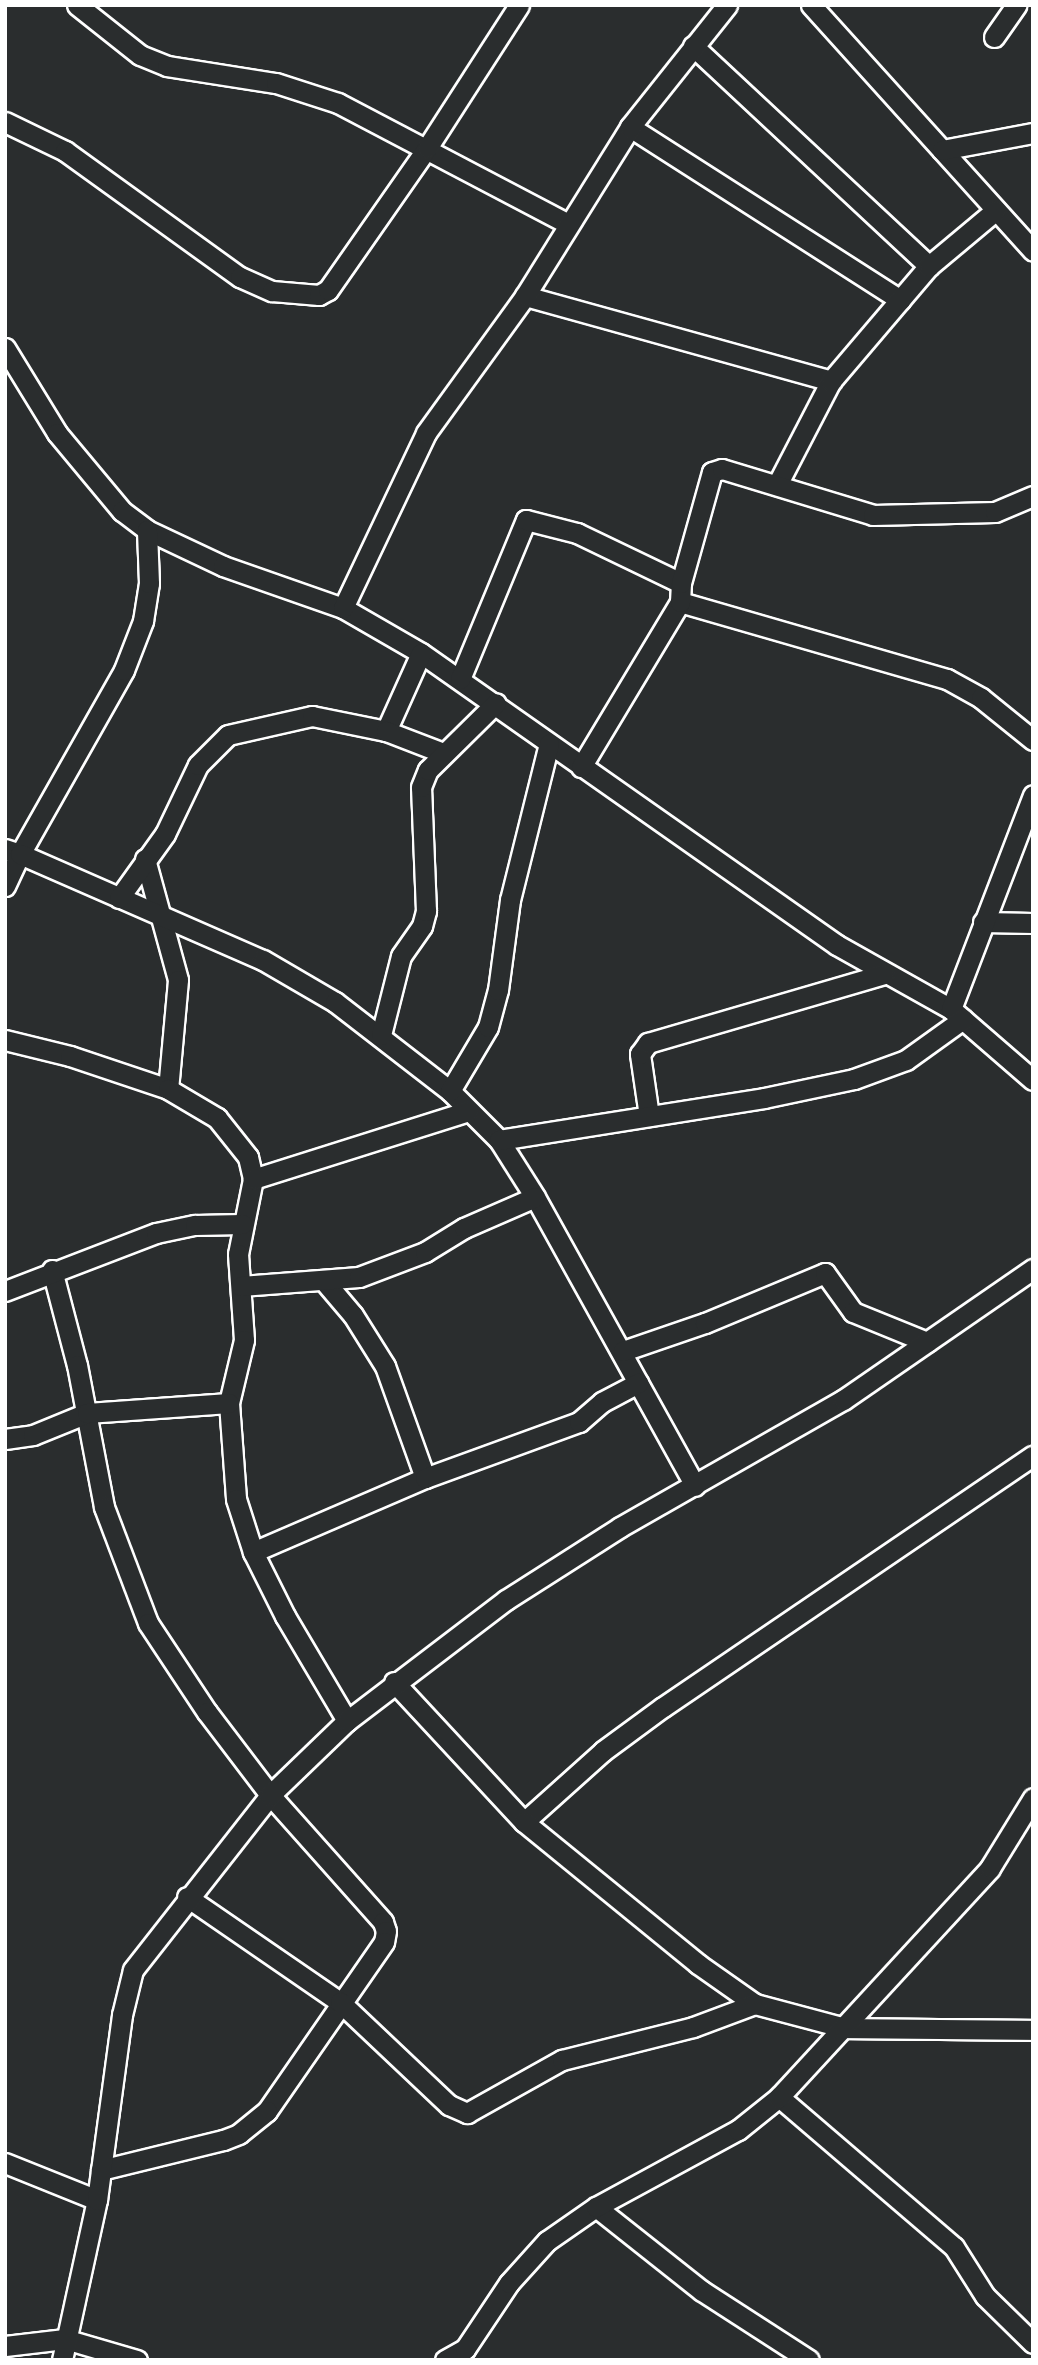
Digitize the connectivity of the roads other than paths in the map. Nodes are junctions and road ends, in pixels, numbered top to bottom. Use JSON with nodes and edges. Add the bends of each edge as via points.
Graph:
{"nodes":[{"id":1,"x":77,"y":5,"type":"edge"},
{"id":2,"x":519,"y":5,"type":"edge"},
{"id":3,"x":727,"y":5,"type":"edge"},
{"id":4,"x":811,"y":5,"type":"edge"},
{"id":5,"x":1016,"y":5,"type":"edge"},
{"id":6,"x":994,"y":37,"type":"dead end"},
{"id":7,"x":693,"y":46,"type":"junction"},
{"id":8,"x":5,"y":122,"type":"edge"},
{"id":9,"x":630,"y":127,"type":"junction"},
{"id":10,"x":1033,"y":133,"type":"edge"},
{"id":11,"x":427,"y":148,"type":"junction"},
{"id":12,"x":942,"y":150,"type":"junction"},
{"id":13,"x":996,"y":210,"type":"junction"},
{"id":14,"x":567,"y":223,"type":"junction"},
{"id":15,"x":1033,"y":251,"type":"edge"},
{"id":16,"x":929,"y":266,"type":"junction"},
{"id":17,"x":525,"y":296,"type":"junction"},
{"id":18,"x":900,"y":300,"type":"junction"},
{"id":19,"x":5,"y":348,"type":"edge"},
{"id":20,"x":831,"y":381,"type":"junction"},
{"id":21,"x":777,"y":485,"type":"junction"},
{"id":22,"x":1033,"y":496,"type":"edge"},
{"id":23,"x":147,"y":530,"type":"junction"},
{"id":24,"x":680,"y":593,"type":"junction"},
{"id":25,"x":343,"y":608,"type":"junction"},
{"id":26,"x":421,"y":653,"type":"junction"},
{"id":27,"x":460,"y":679,"type":"junction"},
{"id":28,"x":496,"y":703,"type":"junction"},
{"id":29,"x":386,"y":731,"type":"junction"},
{"id":30,"x":1033,"y":740,"type":"edge"},
{"id":31,"x":549,"y":744,"type":"junction"},
{"id":32,"x":443,"y":753,"type":"junction"},
{"id":33,"x":580,"y":767,"type":"junction"},
{"id":34,"x":1033,"y":795,"type":"edge"},
{"id":35,"x":13,"y":852,"type":"edge"},
{"id":36,"x":145,"y":859,"type":"junction"},
{"id":37,"x":5,"y":886,"type":"edge"},
{"id":38,"x":120,"y":898,"type":"junction"},
{"id":39,"x":160,"y":916,"type":"junction"},
{"id":40,"x":983,"y":922,"type":"junction"},
{"id":41,"x":1033,"y":923,"type":"edge"},
{"id":42,"x":884,"y":974,"type":"junction"},
{"id":43,"x":957,"y":1014,"type":"junction"},
{"id":44,"x":381,"y":1035,"type":"junction"},
{"id":45,"x":5,"y":1040,"type":"edge"},
{"id":46,"x":1033,"y":1080,"type":"edge"},
{"id":47,"x":168,"y":1089,"type":"junction"},
{"id":48,"x":450,"y":1091,"type":"junction"},
{"id":49,"x":469,"y":1111,"type":"junction"},
{"id":50,"x":649,"y":1116,"type":"junction"},
{"id":51,"x":499,"y":1140,"type":"junction"},
{"id":52,"x":253,"y":1179,"type":"junction"},
{"id":53,"x":535,"y":1197,"type":"junction"},
{"id":54,"x":242,"y":1224,"type":"junction"},
{"id":55,"x":1033,"y":1269,"type":"edge"},
{"id":56,"x":52,"y":1270,"type":"junction"},
{"id":57,"x":325,"y":1282,"type":"junction"},
{"id":58,"x":241,"y":1286,"type":"junction"},
{"id":59,"x":5,"y":1291,"type":"edge"},
{"id":60,"x":927,"y":1342,"type":"junction"},
{"id":61,"x":623,"y":1351,"type":"junction"},
{"id":62,"x":638,"y":1383,"type":"junction"},
{"id":63,"x":229,"y":1403,"type":"junction"},
{"id":64,"x":87,"y":1413,"type":"junction"},
{"id":65,"x":5,"y":1439,"type":"edge"},
{"id":66,"x":1033,"y":1456,"type":"edge"},
{"id":67,"x":425,"y":1478,"type":"junction"},
{"id":68,"x":695,"y":1486,"type":"junction"},
{"id":69,"x":253,"y":1552,"type":"junction"},
{"id":70,"x":394,"y":1682,"type":"junction"},
{"id":71,"x":346,"y":1721,"type":"junction"},
{"id":72,"x":270,"y":1795,"type":"junction"},
{"id":73,"x":1033,"y":1798,"type":"edge"},
{"id":74,"x":524,"y":1822,"type":"junction"},
{"id":75,"x":187,"y":1897,"type":"junction"},
{"id":76,"x":340,"y":2002,"type":"junction"},
{"id":77,"x":755,"y":2004,"type":"junction"},
{"id":78,"x":845,"y":2028,"type":"junction"},
{"id":79,"x":1033,"y":2031,"type":"edge"},
{"id":80,"x":779,"y":2097,"type":"junction"},
{"id":81,"x":5,"y":2163,"type":"edge"},
{"id":82,"x":101,"y":2170,"type":"junction"},
{"id":83,"x":97,"y":2200,"type":"junction"},
{"id":84,"x":596,"y":2207,"type":"junction"},
{"id":85,"x":65,"y":2339,"type":"junction"},
{"id":86,"x":1033,"y":2343,"type":"edge"},
{"id":87,"x":5,"y":2346,"type":"edge"},
{"id":88,"x":62,"y":2360,"type":"edge"},
{"id":89,"x":137,"y":2360,"type":"edge"},
{"id":90,"x":445,"y":2360,"type":"edge"},
{"id":91,"x":809,"y":2360,"type":"edge"}],
"edges":[{"from":1,"to":11,"type":"street","via":[[140,55],[167,66],[276,83],[313,95]]},
{"from":2,"to":11,"type":"street"},
{"from":3,"to":7,"type":"street"},
{"from":4,"to":12,"type":"street"},
{"from":5,"to":6,"type":"street"},
{"from":7,"to":9,"type":"street"},
{"from":7,"to":16,"type":"street"},
{"from":8,"to":11,"type":"street","via":[[65,151],[240,277],[303,297],[328,290]]},
{"from":9,"to":14,"type":"street"},
{"from":9,"to":18,"type":"street"},
{"from":10,"to":12,"type":"street"},
{"from":11,"to":14,"type":"street"},
{"from":12,"to":13,"type":"street"},
{"from":13,"to":15,"type":"street"},
{"from":13,"to":16,"type":"street"},
{"from":14,"to":17,"type":"street"},
{"from":16,"to":18,"type":"street"},
{"from":17,"to":20,"type":"street"},
{"from":17,"to":25,"type":"street","via":[[426,433]]},
{"from":18,"to":20,"type":"street"},
{"from":19,"to":23,"type":"street","via":[[57,433],[122,510]]},
{"from":20,"to":21,"type":"street"},
{"from":21,"to":22,"type":"street","via":[[873,515],[911,518],[995,512]]},
{"from":21,"to":24,"type":"street","via":[[722,469],[712,471]]},
{"from":23,"to":25,"type":"street","via":[[223,566]]},
{"from":23,"to":35,"type":"street","via":[[149,583],[139,634],[124,670]]},
{"from":24,"to":27,"type":"street","via":[[577,533],[526,520]]},
{"from":24,"to":30,"type":"street","via":[[947,679],[981,698]]},
{"from":24,"to":33,"type":"street"},
{"from":25,"to":26,"type":"street"},
{"from":26,"to":27,"type":"street"},
{"from":26,"to":29,"type":"street"},
{"from":27,"to":28,"type":"street"},
{"from":28,"to":31,"type":"street"},
{"from":28,"to":32,"type":"street"},
{"from":29,"to":32,"type":"street"},
{"from":29,"to":36,"type":"street","via":[[312,716],[228,735],[198,765],[165,834]]},
{"from":31,"to":33,"type":"street"},
{"from":31,"to":48,"type":"street","via":[[510,901],[488,1027]]},
{"from":32,"to":44,"type":"street","via":[[428,770],[419,802],[426,911],[422,926],[401,956]]},
{"from":33,"to":42,"type":"street"},
{"from":34,"to":40,"type":"street"},
{"from":35,"to":37,"type":"street"},
{"from":35,"to":38,"type":"street"},
{"from":36,"to":38,"type":"street"},
{"from":36,"to":39,"type":"street"},
{"from":38,"to":39,"type":"street"},
{"from":39,"to":44,"type":"street","via":[[263,960]]},
{"from":39,"to":47,"type":"street","via":[[178,980]]},
{"from":40,"to":41,"type":"street"},
{"from":40,"to":43,"type":"street"},
{"from":42,"to":43,"type":"street"},
{"from":42,"to":50,"type":"street","via":[[648,1043],[640,1054]]},
{"from":43,"to":46,"type":"street"},
{"from":43,"to":50,"type":"street","via":[[906,1060],[854,1079]]},
{"from":44,"to":48,"type":"street"},
{"from":45,"to":47,"type":"street"},
{"from":47,"to":52,"type":"street","via":[[217,1118],[239,1141]]},
{"from":48,"to":49,"type":"street"},
{"from":49,"to":51,"type":"street"},
{"from":49,"to":52,"type":"street"},
{"from":50,"to":51,"type":"street"},
{"from":51,"to":53,"type":"street"},
{"from":52,"to":54,"type":"street"},
{"from":53,"to":57,"type":"street","via":[[399,1264]]},
{"from":53,"to":61,"type":"street"},
{"from":54,"to":56,"type":"street","via":[[195,1225],[156,1233]]},
{"from":54,"to":58,"type":"street"},
{"from":55,"to":60,"type":"street"},
{"from":56,"to":59,"type":"street"},
{"from":56,"to":64,"type":"street"},
{"from":57,"to":58,"type":"street"},
{"from":57,"to":67,"type":"street","via":[[354,1315],[385,1366]]},
{"from":58,"to":63,"type":"street","via":[[244,1340]]},
{"from":60,"to":61,"type":"street","via":[[853,1312],[825,1273]]},
{"from":60,"to":68,"type":"street","via":[[843,1400]]},
{"from":61,"to":62,"type":"street"},
{"from":62,"to":67,"type":"street","via":[[602,1402],[579,1422]]},
{"from":62,"to":68,"type":"street"},
{"from":63,"to":64,"type":"street"},
{"from":63,"to":69,"type":"street","via":[[236,1499]]},
{"from":64,"to":65,"type":"street","via":[[33,1435]]},
{"from":64,"to":72,"type":"street","via":[[104,1507],[148,1623]]},
{"from":66,"to":74,"type":"street","via":[[663,1707],[603,1751]]},
{"from":67,"to":69,"type":"street"},
{"from":68,"to":70,"type":"street","via":[[506,1600]]},
{"from":69,"to":71,"type":"street"},
{"from":70,"to":71,"type":"street"},
{"from":70,"to":74,"type":"street"},
{"from":71,"to":72,"type":"street"},
{"from":72,"to":75,"type":"street"},
{"from":72,"to":76,"type":"street","via":[[383,1922],[384,1942]]},
{"from":73,"to":78,"type":"street","via":[[990,1868]]},
{"from":74,"to":77,"type":"street","via":[[698,1964]]},
{"from":75,"to":76,"type":"street"},
{"from":75,"to":82,"type":"street","via":[[133,1970],[121,2015]]},
{"from":76,"to":77,"type":"street","via":[[449,2105],[467,2113],[562,2060],[693,2027]]},
{"from":76,"to":82,"type":"street","via":[[279,2096],[239,2134]]},
{"from":77,"to":78,"type":"street"},
{"from":78,"to":79,"type":"street"},
{"from":78,"to":80,"type":"street"},
{"from":80,"to":84,"type":"street","via":[[738,2130]]},
{"from":80,"to":86,"type":"street","via":[[954,2247],[965,2258],[979,2289]]},
{"from":81,"to":83,"type":"street"},
{"from":82,"to":83,"type":"street"},
{"from":83,"to":85,"type":"street"},
{"from":84,"to":90,"type":"street","via":[[547,2241],[509,2283],[465,2350]]},
{"from":84,"to":91,"type":"street","via":[[702,2291]]},
{"from":85,"to":87,"type":"street"},
{"from":85,"to":88,"type":"street"},
{"from":85,"to":89,"type":"street"}]}
